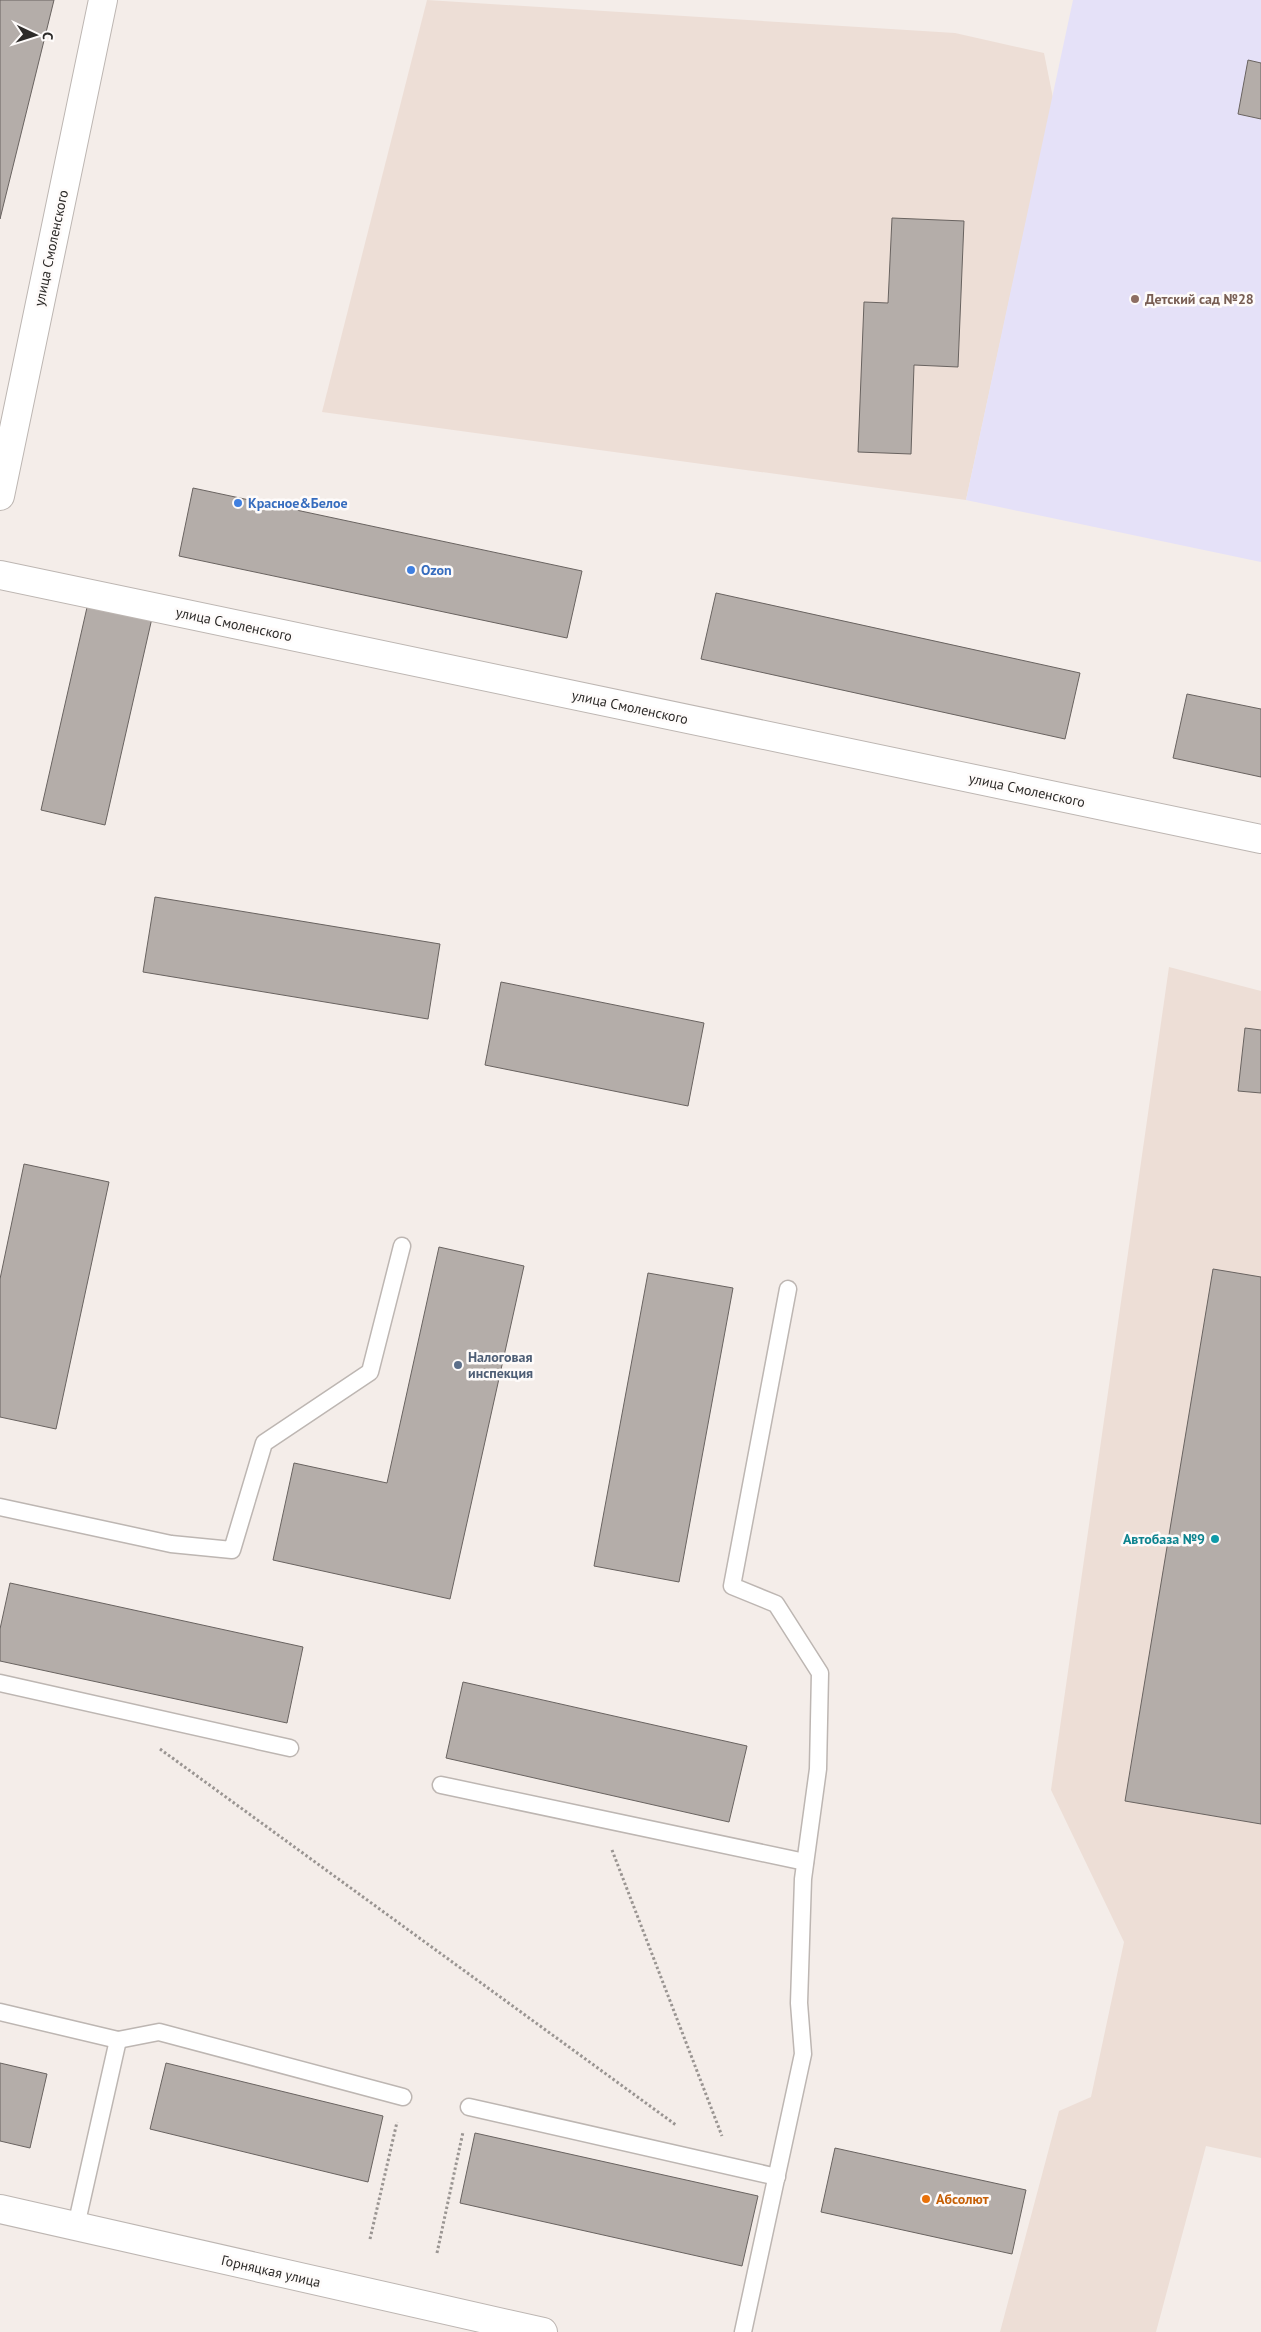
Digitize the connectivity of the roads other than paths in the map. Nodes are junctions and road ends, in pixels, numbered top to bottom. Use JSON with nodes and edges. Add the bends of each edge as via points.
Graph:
{"nodes":[{"id":1,"x":103,"y":0,"type":"edge"},
{"id":2,"x":4,"y":447,"type":"edge"},
{"id":3,"x":0,"y":496,"type":"edge"},
{"id":4,"x":0,"y":575,"type":"edge"},
{"id":5,"x":1261,"y":839,"type":"edge"},
{"id":6,"x":402,"y":1246,"type":"dead end"},
{"id":7,"x":788,"y":1289,"type":"dead end"},
{"id":8,"x":0,"y":1508,"type":"edge"},
{"id":9,"x":0,"y":1683,"type":"edge"},
{"id":10,"x":290,"y":1748,"type":"dead end"},
{"id":11,"x":442,"y":1785,"type":"dead end"},
{"id":12,"x":805,"y":1862,"type":"junction"},
{"id":13,"x":0,"y":2012,"type":"edge"},
{"id":14,"x":118,"y":2040,"type":"junction"},
{"id":15,"x":403,"y":2097,"type":"road end"},
{"id":16,"x":469,"y":2107,"type":"road end"},
{"id":17,"x":777,"y":2177,"type":"junction"},
{"id":18,"x":0,"y":2208,"type":"edge"},
{"id":19,"x":76,"y":2226,"type":"junction"},
{"id":20,"x":543,"y":2332,"type":"edge"},
{"id":21,"x":743,"y":2332,"type":"edge"}],
"edges":[{"from":1,"to":2,"type":"street","name":"улица Смоленского"},
{"from":2,"to":3,"type":"street","name":"улица Смоленского"},
{"from":4,"to":5,"type":"street","name":"улица Смоленского"},
{"from":6,"to":8,"type":"lane","via":[[370,1372],[264,1443],[232,1550],[171,1544]]},
{"from":7,"to":12,"type":"lane","via":[[732,1586],[776,1604],[820,1673],[818,1769]]},
{"from":9,"to":10,"type":"lane"},
{"from":11,"to":12,"type":"lane"},
{"from":12,"to":17,"type":"lane","via":[[799,2003],[803,2054]]},
{"from":13,"to":14,"type":"lane"},
{"from":14,"to":15,"type":"lane","via":[[159,2032]]},
{"from":14,"to":19,"type":"lane"},
{"from":16,"to":17,"type":"lane"},
{"from":17,"to":21,"type":"lane"},
{"from":18,"to":19,"type":"street","name":"Горняцкая улица"},
{"from":19,"to":20,"type":"street","name":"Горняцкая улица"}]}
